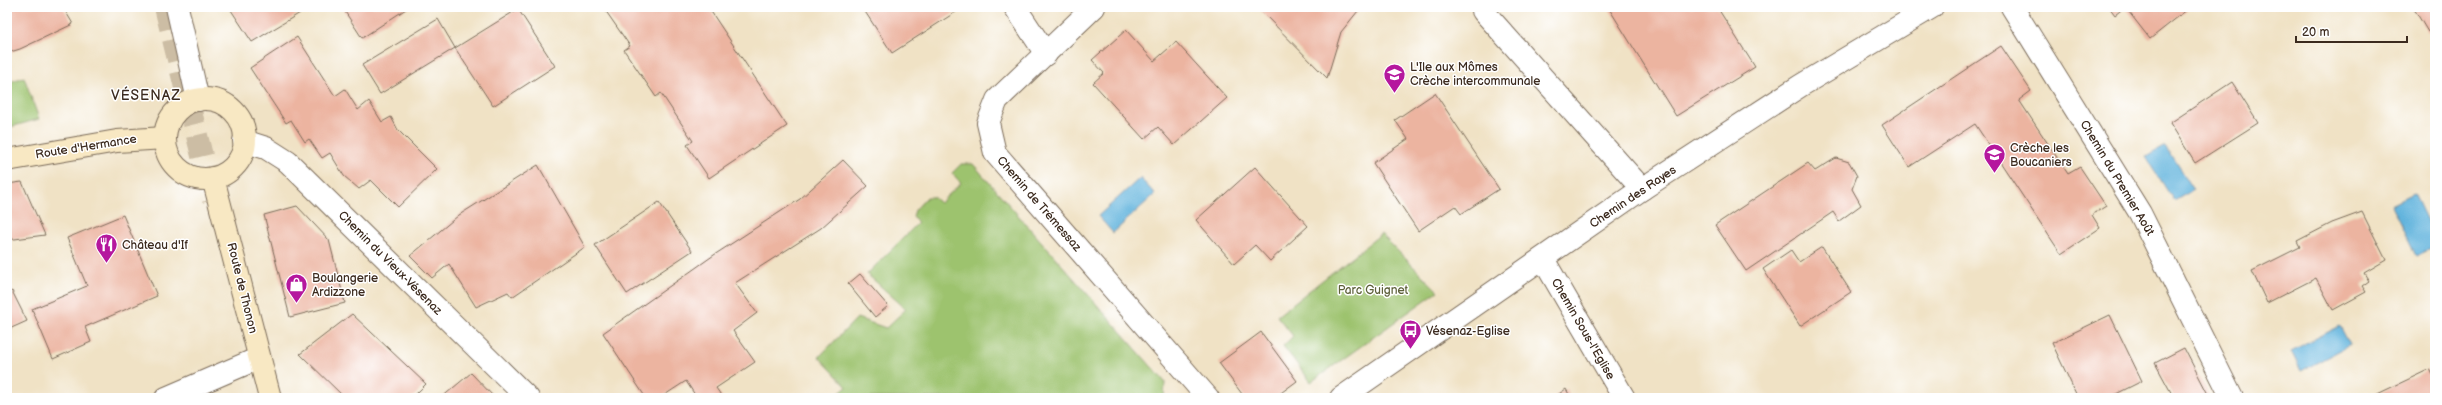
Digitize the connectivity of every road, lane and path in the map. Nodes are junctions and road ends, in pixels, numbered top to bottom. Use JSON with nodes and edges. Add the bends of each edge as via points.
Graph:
{"nodes":[{"id":1,"x":177,"y":7,"type":"edge"},
{"id":2,"x":1015,"y":7,"type":"edge"},
{"id":3,"x":1094,"y":7,"type":"edge"},
{"id":4,"x":1932,"y":7,"type":"edge"},
{"id":5,"x":2012,"y":7,"type":"edge"},
{"id":6,"x":1483,"y":10,"type":"dead end"},
{"id":7,"x":1046,"y":54,"type":"junction"},
{"id":8,"x":198,"y":100,"type":"junction"},
{"id":9,"x":165,"y":138,"type":"junction"},
{"id":10,"x":244,"y":141,"type":"junction"},
{"id":11,"x":7,"y":160,"type":"edge"},
{"id":12,"x":213,"y":178,"type":"junction"},
{"id":13,"x":1642,"y":189,"type":"junction"},
{"id":14,"x":1543,"y":259,"type":"junction"},
{"id":15,"x":260,"y":358,"type":"junction"},
{"id":16,"x":166,"y":398,"type":"edge"},
{"id":17,"x":270,"y":398,"type":"edge"},
{"id":18,"x":528,"y":398,"type":"edge"},
{"id":19,"x":1208,"y":398,"type":"edge"},
{"id":20,"x":1341,"y":398,"type":"edge"},
{"id":21,"x":1624,"y":398,"type":"edge"},
{"id":22,"x":2232,"y":398,"type":"edge"}],
"edges":[{"from":1,"to":8,"type":"street"},
{"from":2,"to":7,"type":"street"},
{"from":3,"to":7,"type":"street","name":"Chemin de Trémessaz"},
{"from":4,"to":13,"type":"street","name":"Chemin des Rayes","via":[[1800,86]]},
{"from":5,"to":22,"type":"street","name":"Chemin du Premier Août","via":[[2140,213]]},
{"from":6,"to":13,"type":"street"},
{"from":7,"to":19,"type":"street","name":"Chemin de Trémessaz","via":[[997,100],[988,123],[995,153]]},
{"from":8,"to":9,"type":"main road","via":[[184,105],[174,114]]},
{"from":8,"to":10,"type":"main road","via":[[221,102],[233,110],[241,121],[245,134]]},
{"from":9,"to":11,"type":"main road","name":"Route d'Hermance","via":[[117,141]]},
{"from":9,"to":12,"type":"main road","via":[[166,151],[182,172],[194,178]]},
{"from":10,"to":12,"type":"main road","via":[[240,159],[231,170]]},
{"from":10,"to":18,"type":"street","name":"Chemin du Vieux-Vésenaz","via":[[266,148],[288,162]]},
{"from":12,"to":15,"type":"main road","name":"Route de Thonon"},
{"from":13,"to":14,"type":"street","name":"Chemin des Rayes"},
{"from":14,"to":20,"type":"street","name":"Chemin des Rayes"},
{"from":14,"to":21,"type":"street","name":"Chemin Sous-l'Eglise"},
{"from":15,"to":16,"type":"street"},
{"from":15,"to":17,"type":"main road","name":"Route de Thonon"}]}
